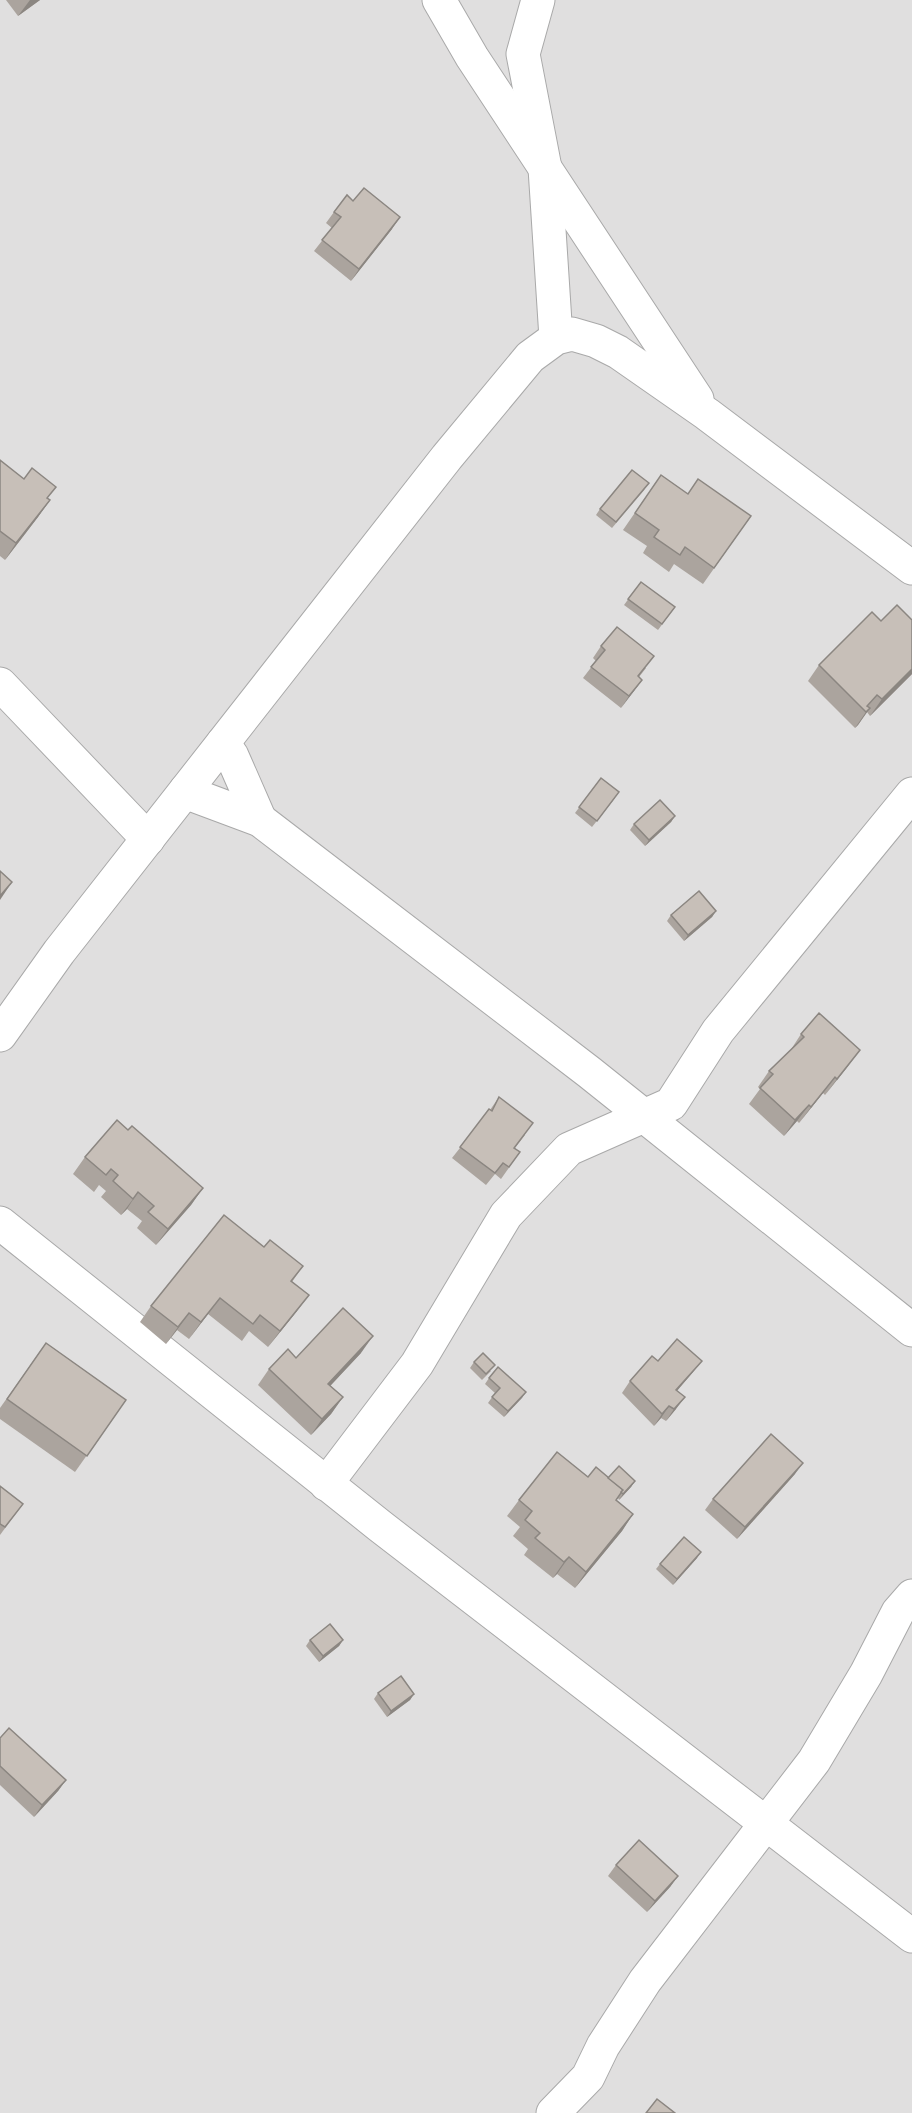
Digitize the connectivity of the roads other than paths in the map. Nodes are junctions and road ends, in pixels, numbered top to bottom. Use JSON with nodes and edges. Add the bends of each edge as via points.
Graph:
{"nodes":[{"id":1,"x":440,"y":0,"type":"edge"},
{"id":2,"x":538,"y":0,"type":"edge"},
{"id":3,"x":545,"y":168,"type":"junction"},
{"id":4,"x":556,"y":338,"type":"junction"},
{"id":5,"x":707,"y":414,"type":"junction"},
{"id":6,"x":912,"y":568,"type":"edge"},
{"id":7,"x":0,"y":684,"type":"edge"},
{"id":8,"x":223,"y":743,"type":"junction"},
{"id":9,"x":186,"y":790,"type":"junction"},
{"id":10,"x":912,"y":794,"type":"edge"},
{"id":11,"x":260,"y":820,"type":"junction"},
{"id":12,"x":148,"y":839,"type":"junction"},
{"id":13,"x":0,"y":1035,"type":"edge"},
{"id":14,"x":646,"y":1117,"type":"junction"},
{"id":15,"x":0,"y":1223,"type":"edge"},
{"id":16,"x":912,"y":1330,"type":"edge"},
{"id":17,"x":326,"y":1484,"type":"junction"},
{"id":18,"x":912,"y":1596,"type":"edge"},
{"id":19,"x":767,"y":1823,"type":"junction"},
{"id":20,"x":912,"y":1936,"type":"edge"},
{"id":21,"x":553,"y":2113,"type":"edge"}],
"edges":[{"from":1,"to":3,"type":"street","via":[[472,57]]},
{"from":2,"to":3,"type":"street","via":[[523,54]]},
{"from":3,"to":4,"type":"street"},
{"from":3,"to":5,"type":"street"},
{"from":4,"to":5,"type":"street","via":[[572,334],[618,352]]},
{"from":4,"to":8,"type":"street","via":[[530,357],[462,439]]},
{"from":5,"to":6,"type":"street"},
{"from":7,"to":12,"type":"street"},
{"from":8,"to":9,"type":"street"},
{"from":8,"to":11,"type":"street"},
{"from":9,"to":11,"type":"street"},
{"from":9,"to":12,"type":"street"},
{"from":10,"to":14,"type":"street","via":[[718,1031],[671,1104]]},
{"from":11,"to":14,"type":"street"},
{"from":12,"to":13,"type":"street"},
{"from":14,"to":16,"type":"street"},
{"from":14,"to":17,"type":"street","via":[[569,1149],[506,1215],[417,1364]]},
{"from":15,"to":17,"type":"street"},
{"from":17,"to":19,"type":"street"},
{"from":18,"to":19,"type":"street","via":[[898,1612],[814,1761]]},
{"from":19,"to":20,"type":"street"},
{"from":19,"to":21,"type":"street","via":[[645,1981],[588,2077]]}]}
